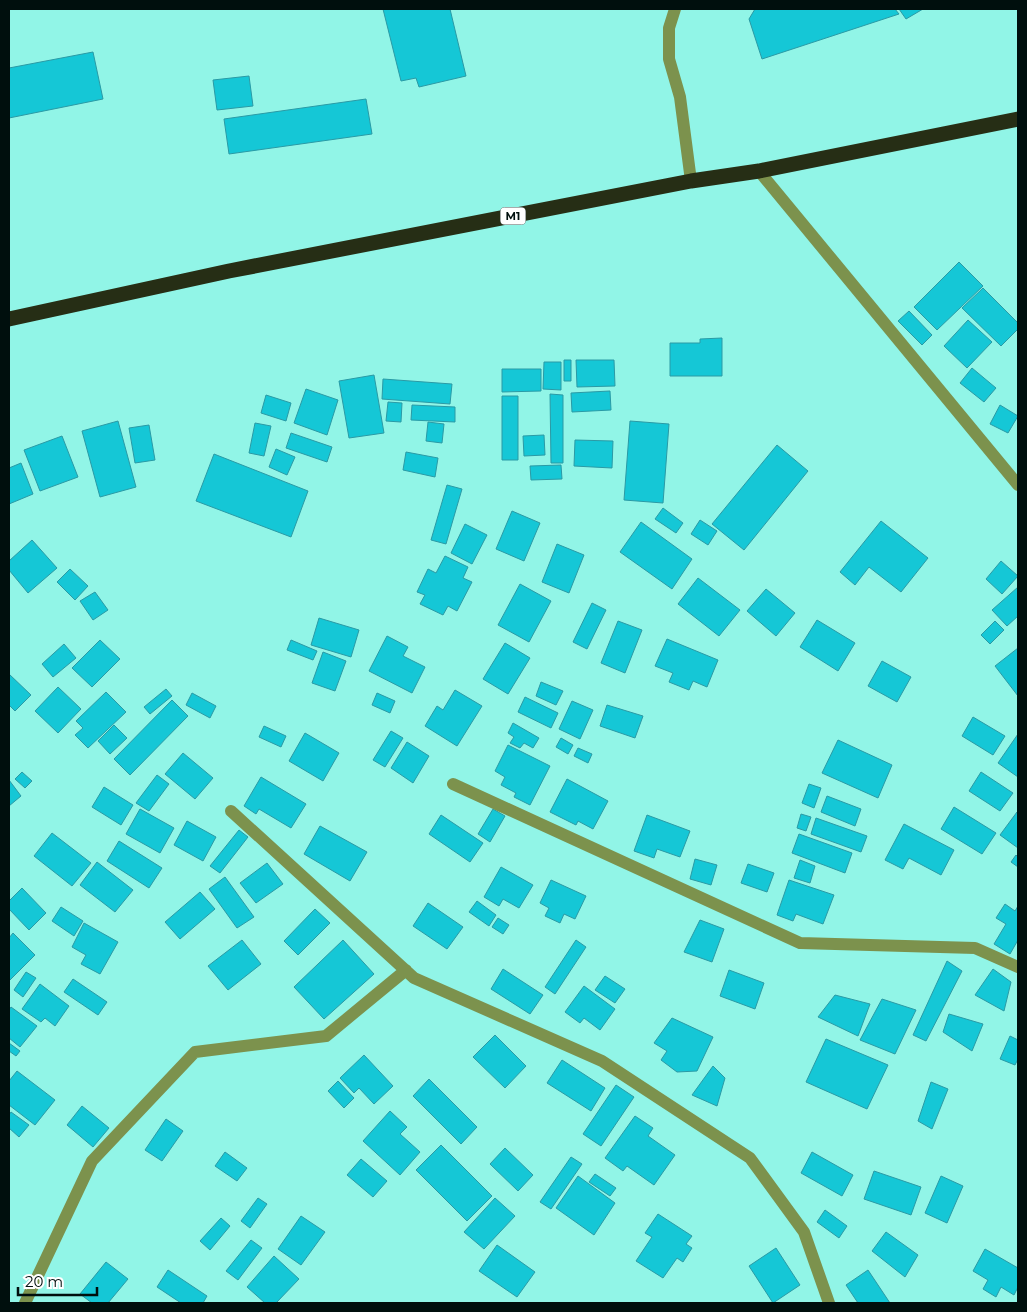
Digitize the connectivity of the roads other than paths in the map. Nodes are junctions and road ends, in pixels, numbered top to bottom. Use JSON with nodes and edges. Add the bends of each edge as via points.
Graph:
{"nodes":[{"id":1,"x":675,"y":9,"type":"edge"},
{"id":2,"x":1018,"y":119,"type":"edge"},
{"id":3,"x":759,"y":171,"type":"junction"},
{"id":4,"x":691,"y":180,"type":"junction"},
{"id":5,"x":9,"y":319,"type":"edge"},
{"id":6,"x":1018,"y":485,"type":"edge"},
{"id":7,"x":453,"y":784,"type":"dead end"},
{"id":8,"x":231,"y":812,"type":"dead end"},
{"id":9,"x":1018,"y":967,"type":"edge"},
{"id":10,"x":406,"y":970,"type":"junction"},
{"id":11,"x":26,"y":1303,"type":"edge"},
{"id":12,"x":830,"y":1303,"type":"edge"}],
"edges":[{"from":1,"to":4,"type":"street","via":[[669,28],[669,59],[680,97]]},
{"from":2,"to":3,"type":"highway","number":"M1"},
{"from":3,"to":4,"type":"highway","number":"M1"},
{"from":3,"to":6,"type":"street"},
{"from":4,"to":5,"type":"highway","number":"M1","via":[[229,271]]},
{"from":7,"to":9,"type":"street","via":[[800,943],[975,948]]},
{"from":8,"to":10,"type":"street"},
{"from":10,"to":11,"type":"street","via":[[326,1036],[195,1052],[92,1161]]},
{"from":10,"to":12,"type":"street","via":[[414,978],[602,1061],[750,1158],[804,1232]]}]}
